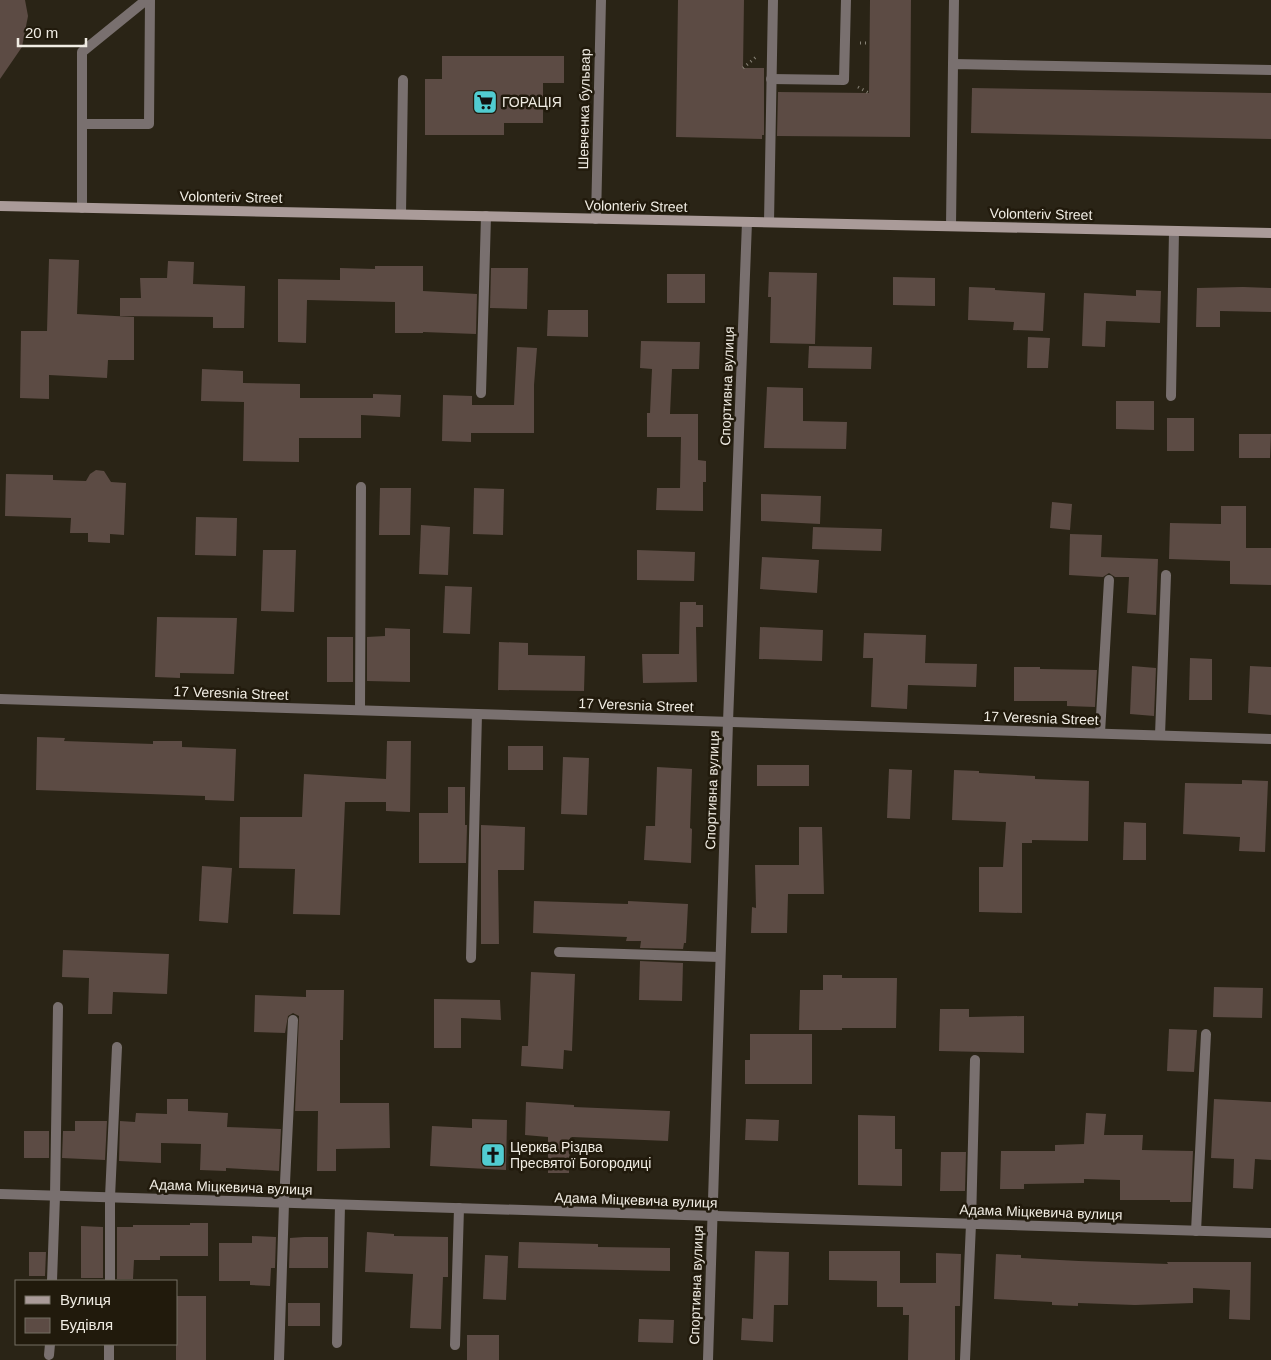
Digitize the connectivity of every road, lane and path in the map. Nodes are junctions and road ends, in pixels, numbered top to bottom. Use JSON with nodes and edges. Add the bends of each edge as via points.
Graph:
{"nodes":[{"id":1,"x":146,"y":0,"type":"edge"},
{"id":2,"x":150,"y":0,"type":"edge"},
{"id":3,"x":601,"y":0,"type":"edge"},
{"id":4,"x":772,"y":0,"type":"edge"},
{"id":5,"x":846,"y":0,"type":"edge"},
{"id":6,"x":954,"y":0,"type":"edge"},
{"id":7,"x":953,"y":64,"type":"junction"},
{"id":8,"x":1271,"y":70,"type":"edge"},
{"id":9,"x":771,"y":78,"type":"junction"},
{"id":10,"x":404,"y":80,"type":"dead end"},
{"id":11,"x":82,"y":124,"type":"junction"},
{"id":12,"x":0,"y":206,"type":"edge"},
{"id":13,"x":82,"y":208,"type":"junction"},
{"id":14,"x":401,"y":214,"type":"junction"},
{"id":15,"x":486,"y":216,"type":"junction"},
{"id":16,"x":596,"y":219,"type":"junction"},
{"id":17,"x":747,"y":222,"type":"junction"},
{"id":18,"x":769,"y":222,"type":"junction"},
{"id":19,"x":951,"y":226,"type":"junction"},
{"id":20,"x":1174,"y":231,"type":"junction"},
{"id":21,"x":1271,"y":233,"type":"edge"},
{"id":22,"x":481,"y":393,"type":"dead end"},
{"id":23,"x":1171,"y":396,"type":"dead end"},
{"id":24,"x":362,"y":487,"type":"dead end"},
{"id":25,"x":1166,"y":575,"type":"dead end"},
{"id":26,"x":1109,"y":580,"type":"dead end"},
{"id":27,"x":0,"y":699,"type":"edge"},
{"id":28,"x":360,"y":710,"type":"junction"},
{"id":29,"x":477,"y":714,"type":"junction"},
{"id":30,"x":728,"y":722,"type":"junction"},
{"id":31,"x":1100,"y":734,"type":"junction"},
{"id":32,"x":1160,"y":735,"type":"junction"},
{"id":33,"x":1271,"y":739,"type":"edge"},
{"id":34,"x":559,"y":952,"type":"dead end"},
{"id":35,"x":720,"y":957,"type":"junction"},
{"id":36,"x":471,"y":958,"type":"dead end"},
{"id":37,"x":58,"y":1008,"type":"dead end"},
{"id":38,"x":293,"y":1020,"type":"dead end"},
{"id":39,"x":1206,"y":1034,"type":"dead end"},
{"id":40,"x":117,"y":1047,"type":"dead end"},
{"id":41,"x":974,"y":1060,"type":"dead end"},
{"id":42,"x":0,"y":1194,"type":"edge"},
{"id":43,"x":55,"y":1196,"type":"junction"},
{"id":44,"x":110,"y":1197,"type":"junction"},
{"id":45,"x":284,"y":1203,"type":"junction"},
{"id":46,"x":340,"y":1204,"type":"junction"},
{"id":47,"x":460,"y":1208,"type":"junction"},
{"id":48,"x":712,"y":1216,"type":"junction"},
{"id":49,"x":971,"y":1224,"type":"junction"},
{"id":50,"x":1196,"y":1230,"type":"junction"},
{"id":51,"x":1271,"y":1233,"type":"edge"},
{"id":52,"x":52,"y":1280,"type":"edge"},
{"id":53,"x":110,"y":1280,"type":"edge"},
{"id":54,"x":337,"y":1343,"type":"dead end"},
{"id":55,"x":50,"y":1345,"type":"edge"},
{"id":56,"x":109,"y":1345,"type":"edge"},
{"id":57,"x":455,"y":1345,"type":"dead end"},
{"id":58,"x":49,"y":1356,"type":"dead end"},
{"id":59,"x":109,"y":1360,"type":"edge"},
{"id":60,"x":279,"y":1360,"type":"edge"},
{"id":61,"x":708,"y":1360,"type":"edge"},
{"id":62,"x":965,"y":1360,"type":"edge"}],
"edges":[{"from":1,"to":11,"type":"street","via":[[82,52]]},
{"from":2,"to":11,"type":"street","via":[[149,124]]},
{"from":3,"to":16,"type":"street","name":"Шевченка бульвар"},
{"from":4,"to":9,"type":"street"},
{"from":5,"to":9,"type":"street","via":[[844,80]]},
{"from":6,"to":7,"type":"street"},
{"from":7,"to":8,"type":"street"},
{"from":7,"to":19,"type":"street"},
{"from":9,"to":18,"type":"street"},
{"from":10,"to":14,"type":"street"},
{"from":11,"to":13,"type":"street"},
{"from":12,"to":13,"type":"street","name":"Volonteriv Street"},
{"from":13,"to":14,"type":"street","name":"Volonteriv Street"},
{"from":14,"to":15,"type":"street","name":"Volonteriv Street"},
{"from":15,"to":16,"type":"street","name":"Volonteriv Street"},
{"from":15,"to":22,"type":"street"},
{"from":16,"to":17,"type":"street","name":"Volonteriv Street"},
{"from":17,"to":18,"type":"street","name":"Volonteriv Street"},
{"from":17,"to":30,"type":"street","name":"Спортивна вулиця"},
{"from":18,"to":19,"type":"street","name":"Volonteriv Street"},
{"from":19,"to":20,"type":"street","name":"Volonteriv Street"},
{"from":20,"to":21,"type":"street","name":"Volonteriv Street"},
{"from":20,"to":23,"type":"street"},
{"from":24,"to":28,"type":"street"},
{"from":25,"to":32,"type":"street"},
{"from":26,"to":31,"type":"street"},
{"from":27,"to":28,"type":"street","name":"17 Veresnia Street"},
{"from":28,"to":29,"type":"street","name":"17 Veresnia Street"},
{"from":29,"to":30,"type":"street","name":"17 Veresnia Street"},
{"from":29,"to":36,"type":"street"},
{"from":30,"to":31,"type":"street","name":"17 Veresnia Street"},
{"from":30,"to":35,"type":"street","name":"Спортивна вулиця"},
{"from":31,"to":32,"type":"street","name":"17 Veresnia Street"},
{"from":32,"to":33,"type":"street","name":"17 Veresnia Street"},
{"from":34,"to":35,"type":"street"},
{"from":35,"to":48,"type":"street","name":"Спортивна вулиця"},
{"from":37,"to":43,"type":"street"},
{"from":38,"to":45,"type":"street"},
{"from":39,"to":50,"type":"street"},
{"from":40,"to":44,"type":"street"},
{"from":41,"to":49,"type":"street"},
{"from":42,"to":43,"type":"street","name":"Адама Міцкевича вулиця"},
{"from":43,"to":44,"type":"street","name":"Адама Міцкевича вулиця"},
{"from":43,"to":52,"type":"street"},
{"from":44,"to":45,"type":"street","name":"Адама Міцкевича вулиця"},
{"from":44,"to":53,"type":"street"},
{"from":45,"to":46,"type":"street","name":"Адама Міцкевича вулиця"},
{"from":45,"to":60,"type":"street"},
{"from":46,"to":47,"type":"street","name":"Адама Міцкевича вулиця"},
{"from":46,"to":54,"type":"street"},
{"from":47,"to":48,"type":"street","name":"Адама Міцкевича вулиця"},
{"from":47,"to":57,"type":"street"},
{"from":48,"to":49,"type":"street","name":"Адама Міцкевича вулиця"},
{"from":48,"to":61,"type":"street","name":"Спортивна вулиця"},
{"from":49,"to":50,"type":"street","name":"Адама Міцкевича вулиця"},
{"from":49,"to":62,"type":"street"},
{"from":50,"to":51,"type":"street","name":"Адама Міцкевича вулиця"},
{"from":55,"to":58,"type":"street"},
{"from":56,"to":59,"type":"street"}]}
